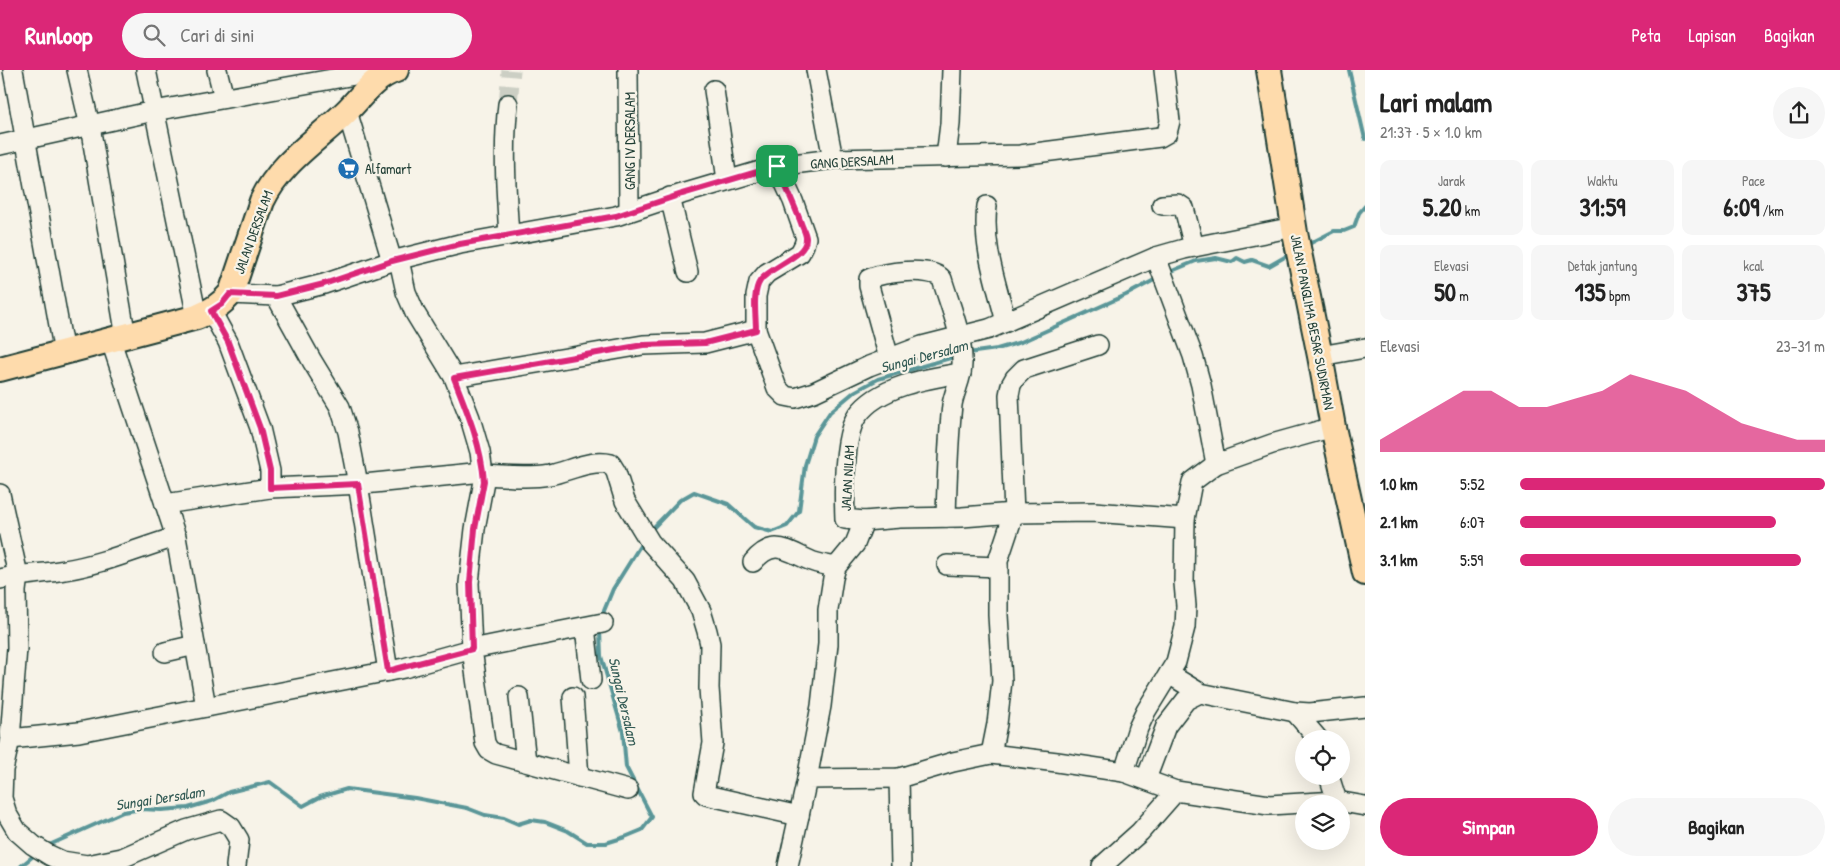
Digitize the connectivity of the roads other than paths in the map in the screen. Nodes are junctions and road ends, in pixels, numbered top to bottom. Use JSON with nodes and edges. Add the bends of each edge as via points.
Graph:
{"nodes":[{"id":1,"x":12,"y":70,"type":"edge"},
{"id":2,"x":78,"y":70,"type":"edge"},
{"id":3,"x":146,"y":70,"type":"edge"},
{"id":4,"x":217,"y":70,"type":"edge"},
{"id":5,"x":628,"y":70,"type":"edge"},
{"id":6,"x":816,"y":70,"type":"edge"},
{"id":7,"x":952,"y":70,"type":"edge"},
{"id":8,"x":1164,"y":70,"type":"edge"},
{"id":9,"x":1269,"y":70,"type":"edge"},
{"id":10,"x":389,"y":73,"type":"edge"},
{"id":11,"x":714,"y":90,"type":"dead end"},
{"id":12,"x":224,"y":98,"type":"junction"},
{"id":13,"x":508,"y":104,"type":"tunnel mouth"},
{"id":14,"x":154,"y":111,"type":"junction"},
{"id":15,"x":347,"y":111,"type":"junction"},
{"id":16,"x":90,"y":126,"type":"junction"},
{"id":17,"x":26,"y":139,"type":"junction"},
{"id":18,"x":0,"y":145,"type":"edge"},
{"id":19,"x":946,"y":157,"type":"junction"},
{"id":20,"x":833,"y":160,"type":"junction"},
{"id":21,"x":777,"y":166,"type":"junction"},
{"id":22,"x":728,"y":180,"type":"junction"},
{"id":23,"x":670,"y":197,"type":"junction"},
{"id":24,"x":1162,"y":205,"type":"dead end"},
{"id":25,"x":987,"y":206,"type":"dead end"},
{"id":26,"x":629,"y":211,"type":"junction"},
{"id":27,"x":1294,"y":230,"type":"junction"},
{"id":28,"x":510,"y":235,"type":"junction"},
{"id":29,"x":1194,"y":247,"type":"junction"},
{"id":30,"x":395,"y":261,"type":"junction"},
{"id":31,"x":1159,"y":264,"type":"junction"},
{"id":32,"x":688,"y":272,"type":"dead end"},
{"id":33,"x":230,"y":294,"type":"junction"},
{"id":34,"x":276,"y":296,"type":"junction"},
{"id":35,"x":204,"y":314,"type":"junction"},
{"id":36,"x":1006,"y":322,"type":"junction"},
{"id":37,"x":756,"y":330,"type":"junction"},
{"id":38,"x":119,"y":339,"type":"junction"},
{"id":39,"x":1098,"y":345,"type":"dead end"},
{"id":40,"x":1365,"y":348,"type":"edge"},
{"id":41,"x":64,"y":353,"type":"junction"},
{"id":42,"x":961,"y":356,"type":"junction"},
{"id":43,"x":1320,"y":356,"type":"junction"},
{"id":44,"x":888,"y":358,"type":"junction"},
{"id":45,"x":0,"y":370,"type":"edge"},
{"id":46,"x":454,"y":378,"type":"junction"},
{"id":47,"x":1333,"y":427,"type":"junction"},
{"id":48,"x":1216,"y":464,"type":"junction"},
{"id":49,"x":483,"y":473,"type":"junction"},
{"id":50,"x":358,"y":484,"type":"junction"},
{"id":51,"x":270,"y":488,"type":"junction"},
{"id":52,"x":0,"y":494,"type":"edge"},
{"id":53,"x":165,"y":504,"type":"junction"},
{"id":54,"x":1014,"y":513,"type":"junction"},
{"id":55,"x":946,"y":517,"type":"junction"},
{"id":56,"x":1185,"y":519,"type":"junction"},
{"id":57,"x":864,"y":521,"type":"junction"},
{"id":58,"x":176,"y":536,"type":"junction"},
{"id":59,"x":753,"y":562,"type":"dead end"},
{"id":60,"x":946,"y":565,"type":"dead end"},
{"id":61,"x":836,"y":567,"type":"junction"},
{"id":62,"x":998,"y":567,"type":"junction"},
{"id":63,"x":1365,"y":573,"type":"edge"},
{"id":64,"x":9,"y":577,"type":"edge"},
{"id":65,"x":195,"y":645,"type":"junction"},
{"id":66,"x":472,"y":649,"type":"junction"},
{"id":67,"x":165,"y":652,"type":"dead end"},
{"id":68,"x":388,"y":671,"type":"junction"},
{"id":69,"x":1168,"y":674,"type":"junction"},
{"id":70,"x":592,"y":680,"type":"dead end"},
{"id":71,"x":1200,"y":693,"type":"junction"},
{"id":72,"x":573,"y":696,"type":"dead end"},
{"id":73,"x":519,"y":697,"type":"dead end"},
{"id":74,"x":206,"y":707,"type":"junction"},
{"id":75,"x":1365,"y":707,"type":"edge"},
{"id":76,"x":1296,"y":712,"type":"junction"},
{"id":77,"x":1311,"y":730,"type":"edge"},
{"id":78,"x":10,"y":738,"type":"junction"},
{"id":79,"x":991,"y":754,"type":"junction"},
{"id":80,"x":526,"y":762,"type":"junction"},
{"id":81,"x":1124,"y":772,"type":"junction"},
{"id":82,"x":579,"y":777,"type":"junction"},
{"id":83,"x":899,"y":778,"type":"junction"},
{"id":84,"x":807,"y":779,"type":"junction"},
{"id":85,"x":1146,"y":779,"type":"junction"},
{"id":86,"x":628,"y":790,"type":"dead end"},
{"id":87,"x":1176,"y":791,"type":"junction"},
{"id":88,"x":1295,"y":803,"type":"edge"},
{"id":89,"x":1350,"y":803,"type":"edge"},
{"id":90,"x":1365,"y":806,"type":"edge"},
{"id":91,"x":798,"y":816,"type":"junction"},
{"id":92,"x":138,"y":859,"type":"edge"},
{"id":93,"x":236,"y":866,"type":"edge"},
{"id":94,"x":788,"y":866,"type":"edge"},
{"id":95,"x":901,"y":866,"type":"edge"},
{"id":96,"x":1102,"y":866,"type":"edge"}],
"edges":[{"from":1,"to":17,"type":"street"},
{"from":2,"to":16,"type":"street"},
{"from":3,"to":14,"type":"street"},
{"from":4,"to":12,"type":"street"},
{"from":5,"to":26,"type":"street","name":"GANG IV DERSALAM"},
{"from":6,"to":20,"type":"street"},
{"from":7,"to":19,"type":"street"},
{"from":8,"to":19,"type":"street","name":"GANG DERSALAM","via":[[1170,121],[1167,133],[1160,137],[1020,155]]},
{"from":9,"to":27,"type":"main road","name":"JALAN PANGLIMA BESAR SUDIRMAN"},
{"from":10,"to":12,"type":"street","via":[[374,76],[366,73]]},
{"from":10,"to":15,"type":"main road","name":"JALAN DERSALAM","via":[[370,86]]},
{"from":11,"to":22,"type":"street"},
{"from":12,"to":14,"type":"street"},
{"from":13,"to":28,"type":"street","via":[[505,170]]},
{"from":14,"to":16,"type":"street"},
{"from":14,"to":35,"type":"street"},
{"from":15,"to":30,"type":"street"},
{"from":15,"to":33,"type":"main road","name":"JALAN DERSALAM","via":[[285,167],[269,186]]},
{"from":16,"to":17,"type":"street"},
{"from":16,"to":38,"type":"street"},
{"from":17,"to":18,"type":"street"},
{"from":17,"to":41,"type":"street"},
{"from":19,"to":20,"type":"street","name":"GANG DERSALAM"},
{"from":20,"to":21,"type":"street","name":"GANG DERSALAM"},
{"from":21,"to":22,"type":"street","name":"GANG DERSALAM"},
{"from":21,"to":37,"type":"street","via":[[806,238],[800,253],[767,272],[759,282]]},
{"from":22,"to":23,"type":"street","name":"GANG DERSALAM"},
{"from":23,"to":26,"type":"street","name":"GANG DERSALAM"},
{"from":23,"to":32,"type":"street"},
{"from":24,"to":29,"type":"street","via":[[1178,204],[1184,208]]},
{"from":25,"to":36,"type":"street","via":[[987,246]]},
{"from":26,"to":28,"type":"street","name":"GANG DERSALAM"},
{"from":27,"to":29,"type":"street"},
{"from":27,"to":43,"type":"main road","name":"JALAN PANGLIMA BESAR SUDIRMAN"},
{"from":28,"to":30,"type":"street","name":"GANG DERSALAM"},
{"from":29,"to":31,"type":"street"},
{"from":30,"to":34,"type":"street","name":"GANG DERSALAM"},
{"from":30,"to":46,"type":"street","via":[[415,312]]},
{"from":31,"to":36,"type":"street"},
{"from":31,"to":48,"type":"street","via":[[1193,356]]},
{"from":33,"to":34,"type":"street","name":"GANG DERSALAM"},
{"from":33,"to":35,"type":"main road","name":"JALAN DERSALAM","via":[[222,304]]},
{"from":34,"to":50,"type":"street","via":[[340,407]]},
{"from":35,"to":38,"type":"main road","name":"JALAN DERSALAM"},
{"from":35,"to":51,"type":"street","via":[[228,342],[260,428],[270,471]]},
{"from":36,"to":42,"type":"street","via":[[989,330]]},
{"from":37,"to":44,"type":"street","via":[[777,388],[785,396],[795,398],[814,392]]},
{"from":37,"to":46,"type":"street","via":[[705,343],[643,345]]},
{"from":38,"to":41,"type":"main road","name":"JALAN DERSALAM"},
{"from":38,"to":53,"type":"street"},
{"from":39,"to":54,"type":"street","via":[[1024,369],[1011,385]]},
{"from":40,"to":43,"type":"street"},
{"from":41,"to":45,"type":"main road","name":"JALAN DERSALAM"},
{"from":42,"to":44,"type":"street","via":[[922,346]]},
{"from":42,"to":44,"type":"street","via":[[942,278],[917,271],[869,279]]},
{"from":42,"to":55,"type":"street","via":[[947,462]]},
{"from":42,"to":57,"type":"street","name":"JALAN NILAM","via":[[927,378],[871,401],[856,417],[849,436],[843,486],[845,519]]},
{"from":43,"to":47,"type":"main road","name":"JALAN PANGLIMA BESAR SUDIRMAN"},
{"from":46,"to":49,"type":"street","via":[[470,418]]},
{"from":47,"to":48,"type":"street"},
{"from":47,"to":63,"type":"main road","name":"JALAN PANGLIMA BESAR SUDIRMAN"},
{"from":48,"to":56,"type":"street","via":[[1192,482]]},
{"from":49,"to":50,"type":"street"},
{"from":49,"to":66,"type":"street","via":[[470,582]]},
{"from":49,"to":91,"type":"street","via":[[549,475],[594,463],[611,464],[625,501],[650,542],[686,581],[701,611],[710,644],[713,743],[704,793]]},
{"from":50,"to":51,"type":"street"},
{"from":50,"to":68,"type":"street"},
{"from":51,"to":53,"type":"street"},
{"from":52,"to":64,"type":"street"},
{"from":53,"to":58,"type":"street"},
{"from":54,"to":55,"type":"street"},
{"from":54,"to":56,"type":"street","via":[[1094,512]]},
{"from":54,"to":62,"type":"street"},
{"from":55,"to":57,"type":"street"},
{"from":56,"to":69,"type":"street","via":[[1185,627],[1176,662]]},
{"from":57,"to":61,"type":"street","name":"JALAN NILAM","via":[[855,544]]},
{"from":58,"to":64,"type":"street","via":[[127,554],[65,570]]},
{"from":58,"to":65,"type":"street"},
{"from":59,"to":61,"type":"street","via":[[769,549],[780,548],[813,562]]},
{"from":60,"to":62,"type":"street"},
{"from":61,"to":84,"type":"street","name":"JALAN NILAM","via":[[828,610],[821,706]]},
{"from":62,"to":79,"type":"street","via":[[1002,681]]},
{"from":64,"to":78,"type":"street","via":[[16,591],[17,648]]},
{"from":65,"to":67,"type":"street"},
{"from":65,"to":74,"type":"street"},
{"from":66,"to":68,"type":"street"},
{"from":66,"to":70,"type":"street","via":[[594,625]]},
{"from":66,"to":80,"type":"street","via":[[485,743],[496,754]]},
{"from":68,"to":74,"type":"street"},
{"from":69,"to":71,"type":"street"},
{"from":69,"to":81,"type":"street","via":[[1138,728]]},
{"from":71,"to":76,"type":"street"},
{"from":71,"to":85,"type":"street","via":[[1186,700],[1166,726]]},
{"from":72,"to":82,"type":"street"},
{"from":73,"to":80,"type":"street"},
{"from":74,"to":78,"type":"street","via":[[79,732]]},
{"from":75,"to":76,"type":"street"},
{"from":76,"to":77,"type":"street"},
{"from":78,"to":92,"type":"street","via":[[3,770],[2,798],[17,831],[33,845],[62,860],[87,864],[122,858]]},
{"from":79,"to":81,"type":"street"},
{"from":79,"to":83,"type":"street"},
{"from":80,"to":82,"type":"street"},
{"from":81,"to":85,"type":"street"},
{"from":82,"to":86,"type":"street"},
{"from":83,"to":84,"type":"street"},
{"from":83,"to":95,"type":"street"},
{"from":84,"to":91,"type":"street","name":"JALAN NILAM"},
{"from":85,"to":87,"type":"street"},
{"from":87,"to":88,"type":"street","via":[[1269,805]]},
{"from":87,"to":96,"type":"street","via":[[1140,832]]},
{"from":89,"to":90,"type":"street"},
{"from":91,"to":94,"type":"street","name":"JALAN NILAM"},
{"from":92,"to":93,"type":"street","via":[[186,830],[221,820],[231,827],[239,840]]}]}
